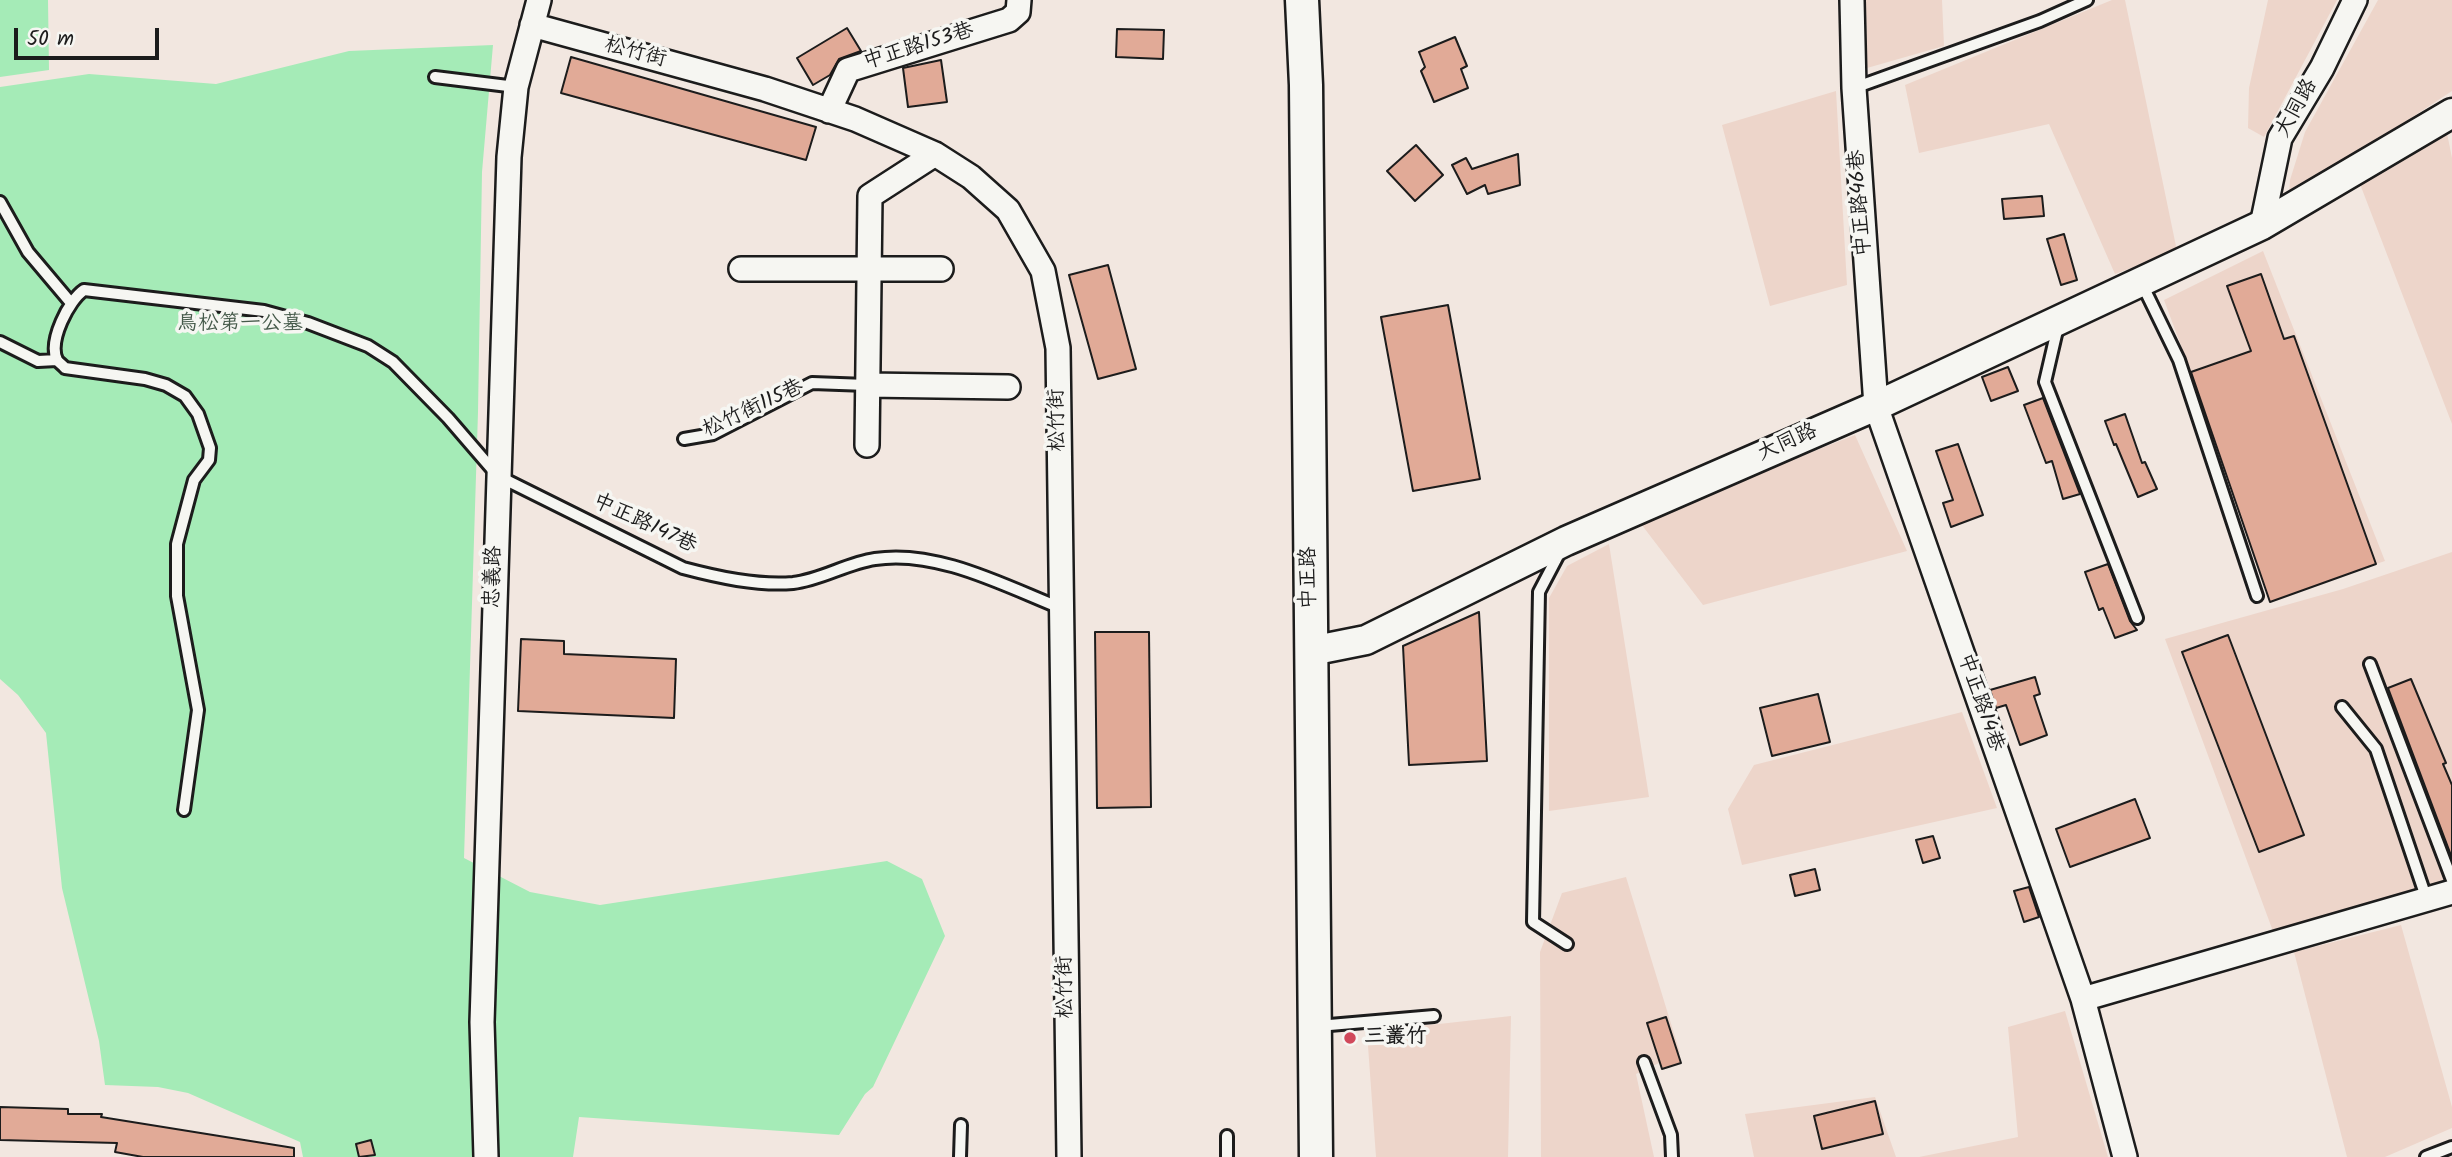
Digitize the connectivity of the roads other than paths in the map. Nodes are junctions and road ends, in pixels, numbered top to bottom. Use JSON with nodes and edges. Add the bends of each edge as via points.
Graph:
{"nodes":[{"id":1,"x":539,"y":0,"type":"edge"},
{"id":2,"x":1018,"y":0,"type":"edge"},
{"id":3,"x":1302,"y":0,"type":"edge"},
{"id":4,"x":1852,"y":0,"type":"edge"},
{"id":5,"x":2087,"y":0,"type":"edge"},
{"id":6,"x":2355,"y":0,"type":"edge"},
{"id":7,"x":532,"y":25,"type":"junction"},
{"id":8,"x":435,"y":77,"type":"dead end"},
{"id":9,"x":516,"y":87,"type":"junction"},
{"id":10,"x":1854,"y":88,"type":"junction"},
{"id":11,"x":829,"y":111,"type":"junction"},
{"id":12,"x":2452,"y":113,"type":"edge"},
{"id":13,"x":935,"y":154,"type":"junction"},
{"id":14,"x":0,"y":202,"type":"edge"},
{"id":15,"x":2262,"y":225,"type":"junction"},
{"id":16,"x":741,"y":269,"type":"dead end"},
{"id":17,"x":868,"y":269,"type":"junction"},
{"id":18,"x":941,"y":269,"type":"dead end"},
{"id":19,"x":2141,"y":282,"type":"junction"},
{"id":20,"x":71,"y":303,"type":"junction"},
{"id":21,"x":2059,"y":320,"type":"junction"},
{"id":22,"x":0,"y":342,"type":"edge"},
{"id":23,"x":57,"y":360,"type":"junction"},
{"id":24,"x":867,"y":385,"type":"junction"},
{"id":25,"x":1008,"y":387,"type":"dead end"},
{"id":26,"x":1876,"y":406,"type":"junction"},
{"id":27,"x":684,"y":439,"type":"dead end"},
{"id":28,"x":867,"y":445,"type":"dead end"},
{"id":29,"x":498,"y":475,"type":"junction"},
{"id":30,"x":1566,"y":541,"type":"junction"},
{"id":31,"x":2257,"y":596,"type":"dead end"},
{"id":32,"x":1063,"y":609,"type":"junction"},
{"id":33,"x":2137,"y":618,"type":"dead end"},
{"id":34,"x":1311,"y":651,"type":"junction"},
{"id":35,"x":2370,"y":664,"type":"dead end"},
{"id":36,"x":2342,"y":707,"type":"dead end"},
{"id":37,"x":184,"y":810,"type":"dead end"},
{"id":38,"x":2452,"y":880,"type":"edge"},
{"id":39,"x":2452,"y":892,"type":"edge"},
{"id":40,"x":2427,"y":900,"type":"junction"},
{"id":41,"x":1567,"y":944,"type":"dead end"},
{"id":42,"x":2083,"y":999,"type":"junction"},
{"id":43,"x":1434,"y":1016,"type":"dead end"},
{"id":44,"x":1315,"y":1026,"type":"junction"},
{"id":45,"x":1644,"y":1062,"type":"dead end"},
{"id":46,"x":961,"y":1125,"type":"dead end"},
{"id":47,"x":1227,"y":1136,"type":"dead end"},
{"id":48,"x":2452,"y":1147,"type":"edge"},
{"id":49,"x":486,"y":1157,"type":"edge"},
{"id":50,"x":960,"y":1157,"type":"edge"},
{"id":51,"x":1069,"y":1157,"type":"edge"},
{"id":52,"x":1227,"y":1157,"type":"edge"},
{"id":53,"x":1315,"y":1157,"type":"edge"},
{"id":54,"x":1672,"y":1157,"type":"edge"},
{"id":55,"x":2125,"y":1157,"type":"edge"},
{"id":56,"x":2426,"y":1157,"type":"edge"}],
"edges":[{"from":1,"to":7,"type":"street","name":"忠義路"},
{"from":2,"to":11,"type":"street","name":"中正路153巷","via":[[1018,12],[1009,20],[848,70]]},
{"from":3,"to":34,"type":"main road","name":"中正路"},
{"from":4,"to":10,"type":"street","name":"中正路46巷"},
{"from":5,"to":10,"type":"lane","via":[[2040,22]]},
{"from":6,"to":15,"type":"street","name":"大同路","via":[[2280,138]]},
{"from":7,"to":9,"type":"street","name":"忠義路"},
{"from":7,"to":11,"type":"street","name":"松竹街"},
{"from":8,"to":9,"type":"lane"},
{"from":9,"to":29,"type":"street","name":"忠義路","via":[[509,157]]},
{"from":10,"to":26,"type":"street","name":"中正路46巷"},
{"from":11,"to":13,"type":"street","name":"松竹街"},
{"from":12,"to":15,"type":"street","name":"大同路"},
{"from":13,"to":17,"type":"street","via":[[870,196]]},
{"from":13,"to":32,"type":"street","name":"松竹街","via":[[971,177],[1007,210],[1043,271],[1058,348]]},
{"from":14,"to":20,"type":"lane","via":[[28,251]]},
{"from":15,"to":19,"type":"street","name":"大同路"},
{"from":16,"to":17,"type":"street"},
{"from":17,"to":18,"type":"street"},
{"from":17,"to":24,"type":"street"},
{"from":19,"to":21,"type":"street","name":"大同路"},
{"from":19,"to":31,"type":"lane","via":[[2179,360]]},
{"from":20,"to":23,"type":"lane","via":[[55,346]]},
{"from":20,"to":29,"type":"lane","via":[[84,290],[97,291],[264,311],[342,335],[393,362]]},
{"from":21,"to":26,"type":"street","name":"大同路"},
{"from":21,"to":33,"type":"lane","via":[[2045,382]]},
{"from":22,"to":23,"type":"lane","via":[[38,361]]},
{"from":23,"to":37,"type":"lane","via":[[65,368],[166,385],[185,396],[198,414],[210,448],[209,460],[194,480],[177,544],[177,596],[198,710]]},
{"from":24,"to":25,"type":"street","name":"松竹街115巷"},
{"from":24,"to":27,"type":"lane","name":"松竹街115巷","via":[[812,383],[713,434]]},
{"from":24,"to":28,"type":"street"},
{"from":26,"to":30,"type":"street","name":"大同路"},
{"from":26,"to":42,"type":"street","name":"中正路14巷"},
{"from":29,"to":32,"type":"lane","name":"中正路147巷","via":[[683,568],[709,575],[794,583],[875,559],[942,562]]},
{"from":29,"to":49,"type":"street","name":"忠義路","via":[[482,1022]]},
{"from":30,"to":34,"type":"street","name":"大同路","via":[[1366,640]]},
{"from":30,"to":41,"type":"lane","via":[[1539,592],[1533,922]]},
{"from":32,"to":51,"type":"street","name":"松竹街"},
{"from":34,"to":44,"type":"main road","name":"中正路"},
{"from":35,"to":38,"type":"lane"},
{"from":36,"to":40,"type":"lane","via":[[2376,749]]},
{"from":39,"to":40,"type":"street"},
{"from":40,"to":42,"type":"street"},
{"from":42,"to":55,"type":"street","name":"中正路14巷"},
{"from":43,"to":44,"type":"lane"},
{"from":44,"to":53,"type":"main road","name":"中正路"},
{"from":45,"to":54,"type":"lane","via":[[1671,1135]]},
{"from":46,"to":50,"type":"lane"},
{"from":47,"to":52,"type":"lane"},
{"from":48,"to":56,"type":"lane"}]}
